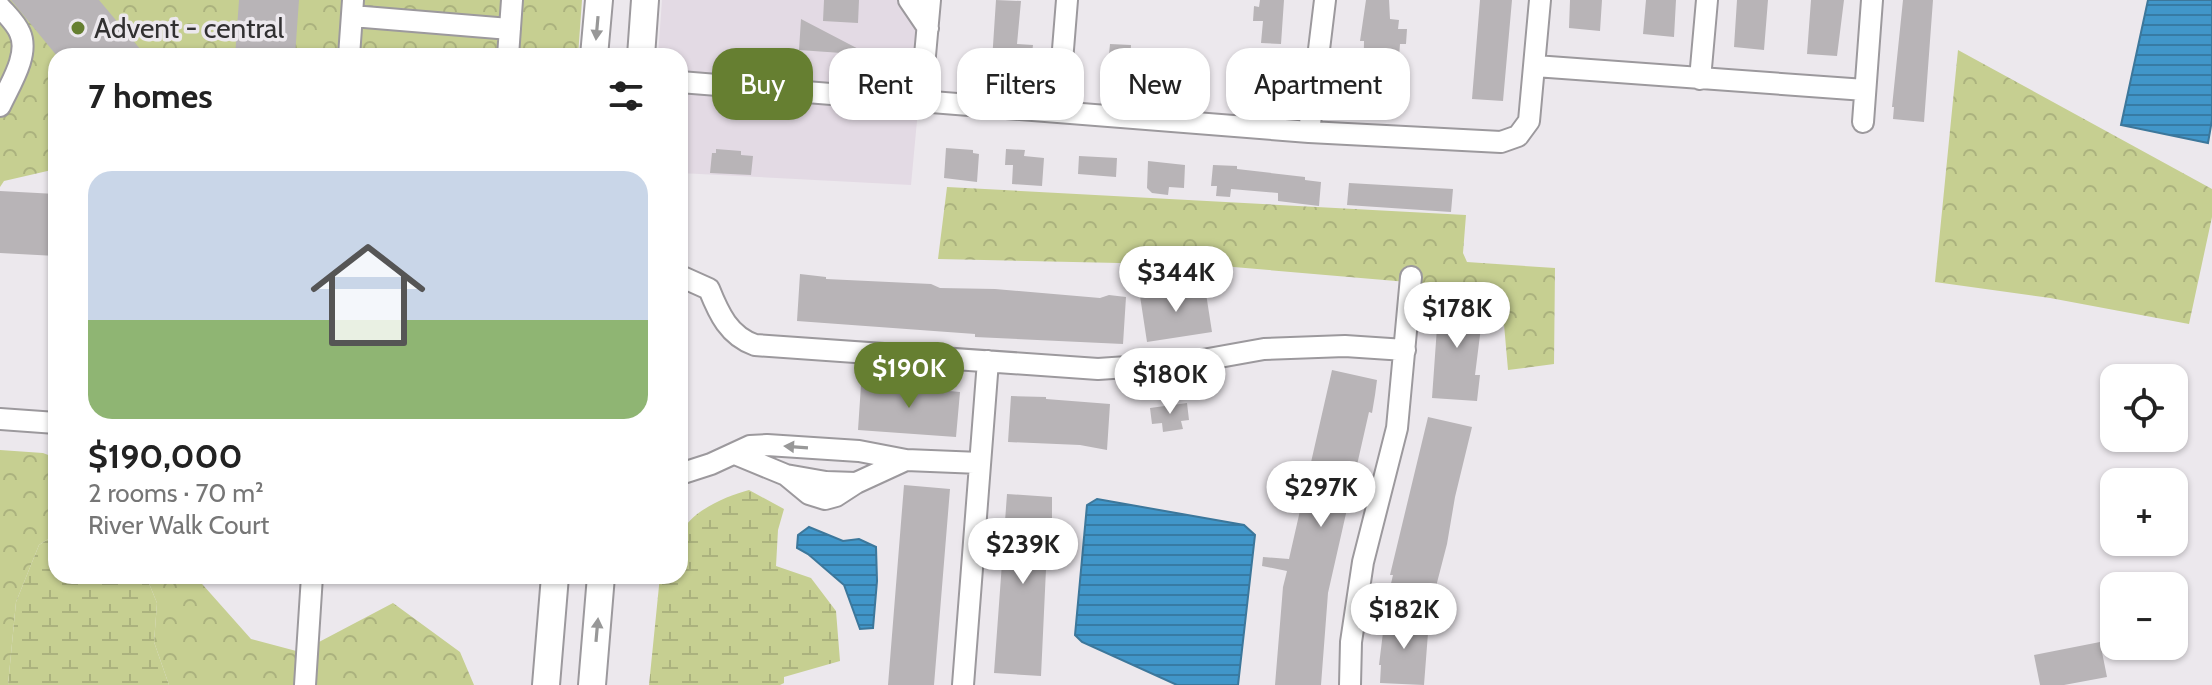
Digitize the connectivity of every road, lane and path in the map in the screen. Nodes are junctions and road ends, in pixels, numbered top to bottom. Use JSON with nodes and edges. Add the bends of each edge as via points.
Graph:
{"nodes":[{"id":1,"x":512,"y":0,"type":"edge"},
{"id":2,"x":599,"y":0,"type":"edge"},
{"id":3,"x":645,"y":0,"type":"edge"},
{"id":4,"x":909,"y":0,"type":"edge"},
{"id":5,"x":930,"y":0,"type":"edge"},
{"id":6,"x":1067,"y":0,"type":"edge"},
{"id":7,"x":1325,"y":0,"type":"edge"},
{"id":8,"x":1540,"y":0,"type":"edge"},
{"id":9,"x":1707,"y":0,"type":"edge"},
{"id":10,"x":1872,"y":0,"type":"edge"},
{"id":11,"x":0,"y":7,"type":"edge"},
{"id":12,"x":352,"y":8,"type":"edge"},
{"id":13,"x":928,"y":28,"type":"junction"},
{"id":14,"x":510,"y":29,"type":"junction"},
{"id":15,"x":350,"y":48,"type":"edge"},
{"id":16,"x":509,"y":48,"type":"edge"},
{"id":17,"x":595,"y":48,"type":"edge"},
{"id":18,"x":642,"y":48,"type":"edge"},
{"id":19,"x":926,"y":48,"type":"edge"},
{"id":20,"x":1063,"y":48,"type":"edge"},
{"id":21,"x":1535,"y":66,"type":"junction"},
{"id":22,"x":1700,"y":79,"type":"junction"},
{"id":23,"x":688,"y":83,"type":"edge"},
{"id":24,"x":1865,"y":90,"type":"junction"},
{"id":25,"x":829,"y":93,"type":"edge"},
{"id":26,"x":0,"y":106,"type":"edge"},
{"id":27,"x":1084,"y":113,"type":"edge"},
{"id":28,"x":1863,"y":122,"type":"dead end"},
{"id":29,"x":1309,"y":132,"type":"junction"},
{"id":30,"x":1411,"y":277,"type":"dead end"},
{"id":31,"x":688,"y":280,"type":"edge"},
{"id":32,"x":1405,"y":350,"type":"junction"},
{"id":33,"x":988,"y":361,"type":"junction"},
{"id":34,"x":0,"y":419,"type":"edge"},
{"id":35,"x":48,"y":422,"type":"edge"},
{"id":36,"x":838,"y":450,"type":"junction"},
{"id":37,"x":735,"y":454,"type":"junction"},
{"id":38,"x":906,"y":460,"type":"junction"},
{"id":39,"x":980,"y":463,"type":"junction"},
{"id":40,"x":688,"y":471,"type":"edge"},
{"id":41,"x":848,"y":483,"type":"junction"},
{"id":42,"x":311,"y":584,"type":"edge"},
{"id":43,"x":554,"y":584,"type":"edge"},
{"id":44,"x":600,"y":584,"type":"edge"},
{"id":45,"x":305,"y":685,"type":"edge"},
{"id":46,"x":546,"y":685,"type":"edge"},
{"id":47,"x":592,"y":685,"type":"edge"},
{"id":48,"x":963,"y":685,"type":"edge"},
{"id":49,"x":1350,"y":685,"type":"edge"}],
"edges":[{"from":1,"to":14,"type":"street"},
{"from":2,"to":17,"type":"main road","one_way":true},
{"from":3,"to":18,"type":"main road"},
{"from":4,"to":13,"type":"street"},
{"from":5,"to":13,"type":"street"},
{"from":6,"to":20,"type":"street"},
{"from":7,"to":29,"type":"street"},
{"from":8,"to":21,"type":"street"},
{"from":9,"to":22,"type":"street"},
{"from":10,"to":24,"type":"street"},
{"from":11,"to":26,"type":"street","via":[[24,43]]},
{"from":12,"to":14,"type":"street"},
{"from":12,"to":15,"type":"street"},
{"from":13,"to":19,"type":"street"},
{"from":14,"to":16,"type":"street"},
{"from":21,"to":22,"type":"street"},
{"from":21,"to":29,"type":"street","via":[[1529,121],[1518,136],[1501,142]]},
{"from":22,"to":24,"type":"street"},
{"from":23,"to":25,"type":"street"},
{"from":24,"to":28,"type":"street"},
{"from":27,"to":29,"type":"street"},
{"from":30,"to":32,"type":"street"},
{"from":31,"to":33,"type":"street","via":[[709,289],[739,340],[755,345]]},
{"from":32,"to":33,"type":"street","via":[[1264,349],[1186,363],[1098,369]]},
{"from":32,"to":49,"type":"street","via":[[1397,428],[1356,603]]},
{"from":33,"to":39,"type":"street"},
{"from":34,"to":35,"type":"street"},
{"from":36,"to":37,"type":"street","one_way":true,"via":[[767,445]]},
{"from":36,"to":38,"type":"street"},
{"from":36,"to":41,"type":"street"},
{"from":37,"to":40,"type":"street"},
{"from":37,"to":41,"type":"street","via":[[786,475],[816,498],[836,496]]},
{"from":38,"to":39,"type":"street"},
{"from":38,"to":41,"type":"street"},
{"from":39,"to":48,"type":"street"},
{"from":42,"to":45,"type":"street"},
{"from":43,"to":46,"type":"main road"},
{"from":47,"to":44,"type":"main road","one_way":true}]}
